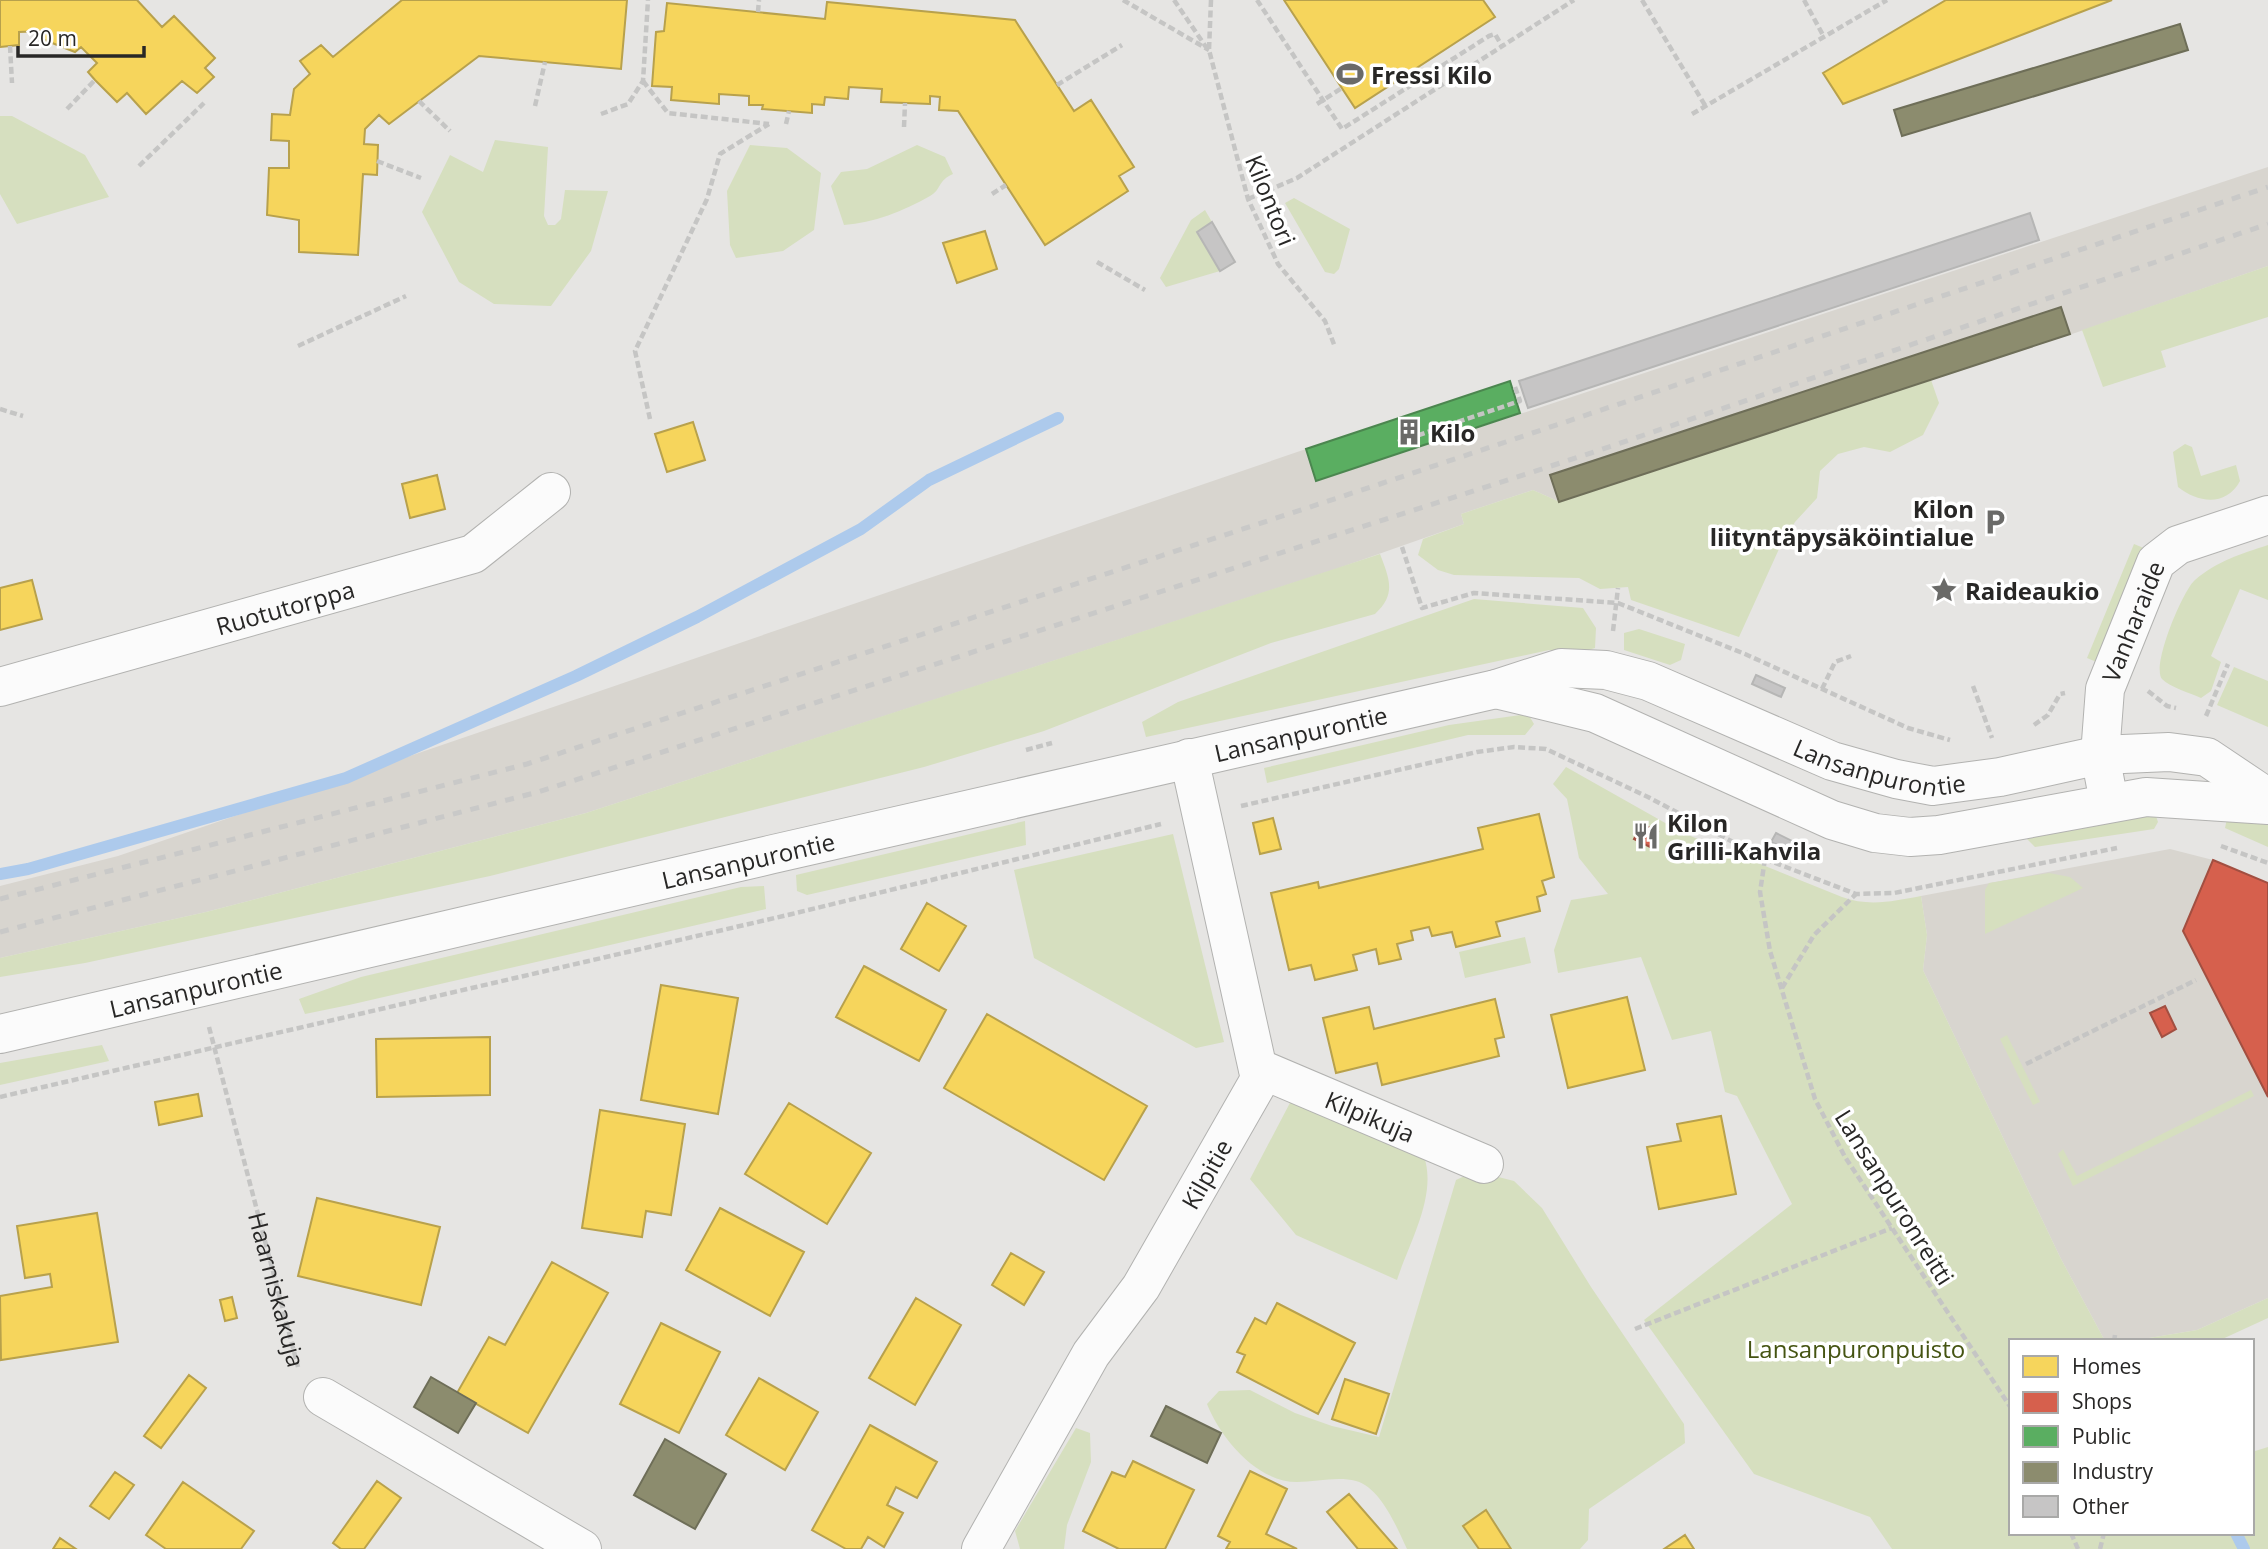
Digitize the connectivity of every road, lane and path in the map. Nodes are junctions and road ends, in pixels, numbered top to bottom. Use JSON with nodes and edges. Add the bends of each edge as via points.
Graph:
{"nodes":[{"id":1,"x":648,"y":0,"type":"edge"},
{"id":2,"x":759,"y":0,"type":"edge"},
{"id":3,"x":1123,"y":0,"type":"edge"},
{"id":4,"x":1174,"y":0,"type":"edge"},
{"id":5,"x":1211,"y":0,"type":"edge"},
{"id":6,"x":1257,"y":0,"type":"edge"},
{"id":7,"x":1574,"y":0,"type":"edge"},
{"id":8,"x":1642,"y":0,"type":"edge"},
{"id":9,"x":1804,"y":0,"type":"edge"},
{"id":10,"x":1886,"y":0,"type":"edge"},
{"id":11,"x":758,"y":12,"type":"dead end"},
{"id":12,"x":1824,"y":37,"type":"junction"},
{"id":13,"x":1122,"y":45,"type":"dead end"},
{"id":14,"x":10,"y":46,"type":"dead end"},
{"id":15,"x":1502,"y":46,"type":"junction"},
{"id":16,"x":1209,"y":50,"type":"junction"},
{"id":17,"x":545,"y":62,"type":"dead end"},
{"id":18,"x":95,"y":80,"type":"dead end"},
{"id":19,"x":643,"y":81,"type":"junction"},
{"id":20,"x":12,"y":83,"type":"dead end"},
{"id":21,"x":1057,"y":85,"type":"dead end"},
{"id":22,"x":1342,"y":88,"type":"dead end"},
{"id":23,"x":1324,"y":100,"type":"junction"},
{"id":24,"x":419,"y":101,"type":"dead end"},
{"id":25,"x":204,"y":103,"type":"dead end"},
{"id":26,"x":905,"y":103,"type":"dead end"},
{"id":27,"x":1317,"y":104,"type":"dead end"},
{"id":28,"x":535,"y":106,"type":"dead end"},
{"id":29,"x":1706,"y":107,"type":"junction"},
{"id":30,"x":67,"y":109,"type":"dead end"},
{"id":31,"x":789,"y":111,"type":"dead end"},
{"id":32,"x":601,"y":114,"type":"dead end"},
{"id":33,"x":1692,"y":114,"type":"dead end"},
{"id":34,"x":786,"y":124,"type":"dead end"},
{"id":35,"x":904,"y":127,"type":"dead end"},
{"id":36,"x":450,"y":131,"type":"dead end"},
{"id":37,"x":377,"y":161,"type":"dead end"},
{"id":38,"x":139,"y":166,"type":"dead end"},
{"id":39,"x":421,"y":178,"type":"dead end"},
{"id":40,"x":1006,"y":185,"type":"dead end"},
{"id":41,"x":992,"y":194,"type":"dead end"},
{"id":42,"x":1248,"y":199,"type":"junction"},
{"id":43,"x":1097,"y":262,"type":"dead end"},
{"id":44,"x":1145,"y":290,"type":"dead end"},
{"id":45,"x":406,"y":296,"type":"dead end"},
{"id":46,"x":298,"y":346,"type":"dead end"},
{"id":47,"x":1335,"y":347,"type":"dead end"},
{"id":48,"x":1512,"y":388,"type":"dead end"},
{"id":49,"x":0,"y":408,"type":"edge"},
{"id":50,"x":23,"y":416,"type":"dead end"},
{"id":51,"x":650,"y":419,"type":"dead end"},
{"id":52,"x":1398,"y":442,"type":"dead end"},
{"id":53,"x":551,"y":492,"type":"dead end"},
{"id":54,"x":2268,"y":514,"type":"edge"},
{"id":55,"x":1402,"y":547,"type":"dead end"},
{"id":56,"x":1618,"y":588,"type":"dead end"},
{"id":57,"x":1618,"y":603,"type":"junction"},
{"id":58,"x":1851,"y":656,"type":"dead end"},
{"id":59,"x":2228,"y":664,"type":"dead end"},
{"id":60,"x":1973,"y":686,"type":"dead end"},
{"id":61,"x":0,"y":687,"type":"edge"},
{"id":62,"x":1496,"y":689,"type":"junction"},
{"id":63,"x":1822,"y":689,"type":"junction"},
{"id":64,"x":2105,"y":689,"type":"junction"},
{"id":65,"x":2180,"y":710,"type":"dead end"},
{"id":66,"x":2193,"y":713,"type":"dead end"},
{"id":67,"x":2206,"y":717,"type":"junction"},
{"id":68,"x":2218,"y":722,"type":"dead end"},
{"id":69,"x":2030,"y":728,"type":"dead end"},
{"id":70,"x":1953,"y":741,"type":"dead end"},
{"id":71,"x":1984,"y":745,"type":"dead end"},
{"id":72,"x":2100,"y":755,"type":"junction"},
{"id":73,"x":1189,"y":758,"type":"junction"},
{"id":74,"x":2268,"y":798,"type":"edge"},
{"id":75,"x":2109,"y":802,"type":"junction"},
{"id":76,"x":2268,"y":806,"type":"edge"},
{"id":77,"x":1202,"y":815,"type":"junction"},
{"id":78,"x":2210,"y":844,"type":"dead end"},
{"id":79,"x":2122,"y":847,"type":"dead end"},
{"id":80,"x":1765,"y":859,"type":"junction"},
{"id":81,"x":2268,"y":863,"type":"edge"},
{"id":82,"x":1856,"y":894,"type":"junction"},
{"id":83,"x":2196,"y":980,"type":"dead end"},
{"id":84,"x":1782,"y":989,"type":"junction"},
{"id":85,"x":0,"y":1034,"type":"edge"},
{"id":86,"x":213,"y":1046,"type":"junction"},
{"id":87,"x":2026,"y":1064,"type":"dead end"},
{"id":88,"x":1258,"y":1068,"type":"junction"},
{"id":89,"x":0,"y":1097,"type":"edge"},
{"id":90,"x":1484,"y":1164,"type":"dead end"},
{"id":91,"x":1892,"y":1228,"type":"junction"},
{"id":92,"x":1635,"y":1329,"type":"dead end"},
{"id":93,"x":323,"y":1397,"type":"joint"},
{"id":94,"x":2009,"y":1405,"type":"edge"},
{"id":95,"x":582,"y":1549,"type":"edge"},
{"id":96,"x":981,"y":1549,"type":"edge"}],
"edges":[{"from":1,"to":19,"type":"path"},
{"from":2,"to":11,"type":"path"},
{"from":3,"to":16,"type":"path"},
{"from":4,"to":16,"type":"path"},
{"from":5,"to":16,"type":"path"},
{"from":6,"to":23,"type":"path"},
{"from":7,"to":15,"type":"path"},
{"from":8,"to":29,"type":"path"},
{"from":9,"to":12,"type":"path"},
{"from":10,"to":12,"type":"path"},
{"from":12,"to":29,"type":"path"},
{"from":13,"to":21,"type":"path"},
{"from":14,"to":20,"type":"path"},
{"from":15,"to":23,"type":"path","via":[[1495,34],[1489,36],[1342,129]]},
{"from":15,"to":42,"type":"path","via":[[1297,178]]},
{"from":16,"to":42,"type":"path","name":"Kilontori"},
{"from":17,"to":28,"type":"path"},
{"from":18,"to":30,"type":"path"},
{"from":19,"to":32,"type":"path","via":[[628,104]]},
{"from":19,"to":51,"type":"path","via":[[668,113],[769,124],[720,154],[707,199],[635,351]]},
{"from":22,"to":23,"type":"path"},
{"from":23,"to":27,"type":"path"},
{"from":24,"to":36,"type":"path"},
{"from":25,"to":38,"type":"path"},
{"from":26,"to":35,"type":"path"},
{"from":29,"to":33,"type":"path"},
{"from":31,"to":34,"type":"path"},
{"from":37,"to":39,"type":"path"},
{"from":40,"to":41,"type":"path"},
{"from":42,"to":47,"type":"path","name":"Kilontori","via":[[1278,264],[1325,321]]},
{"from":43,"to":44,"type":"path"},
{"from":45,"to":46,"type":"path"},
{"from":48,"to":52,"type":"path","via":[[1520,401]]},
{"from":49,"to":50,"type":"path"},
{"from":53,"to":61,"type":"street","name":"Ruotutorppa","via":[[473,554]]},
{"from":54,"to":64,"type":"street","name":"Vanharaide","via":[[2179,545],[2156,562]]},
{"from":55,"to":57,"type":"path","via":[[1422,608],[1474,593]]},
{"from":56,"to":57,"type":"path"},
{"from":57,"to":63,"type":"path"},
{"from":58,"to":63,"type":"path","via":[[1835,662]]},
{"from":59,"to":67,"type":"path"},
{"from":60,"to":71,"type":"path","via":[[1994,745]]},
{"from":62,"to":72,"type":"street","name":"Lansanpurontie","via":[[1561,668],[1606,670],[1648,681],[1832,761],[1933,786]]},
{"from":62,"to":73,"type":"street","name":"Lansanpurontie"},
{"from":62,"to":75,"type":"street","name":"Lansanpurontie","via":[[1595,713],[1832,820],[1875,833],[1939,835]]},
{"from":63,"to":70,"type":"path","via":[[1909,728]]},
{"from":64,"to":65,"type":"path","via":[[2140,684]]},
{"from":64,"to":69,"type":"path","via":[[2060,694],[2048,715]]},
{"from":64,"to":72,"type":"street","name":"Vanharaide"},
{"from":66,"to":67,"type":"path"},
{"from":67,"to":68,"type":"path"},
{"from":72,"to":74,"type":"street","name":"Lansanpurontie","via":[[2169,752],[2207,757]]},
{"from":72,"to":75,"type":"street","name":"Vanharaide"},
{"from":73,"to":77,"type":"street","name":"Kilpitie"},
{"from":73,"to":85,"type":"street","name":"Lansanpurontie"},
{"from":75,"to":76,"type":"street","name":"Lansanpurontie","via":[[2146,797]]},
{"from":77,"to":80,"type":"path","via":[[1514,747],[1546,750],[1582,765]]},
{"from":77,"to":86,"type":"path"},
{"from":77,"to":88,"type":"street","name":"Kilpitie"},
{"from":78,"to":81,"type":"path"},
{"from":79,"to":82,"type":"path","via":[[1894,893]]},
{"from":80,"to":82,"type":"path"},
{"from":80,"to":84,"type":"path","name":"Lansanpuronreitti","via":[[1760,892]]},
{"from":82,"to":84,"type":"path","via":[[1814,935]]},
{"from":83,"to":87,"type":"path"},
{"from":84,"to":91,"type":"path","name":"Lansanpuronreitti","via":[[1815,1099],[1845,1157]]},
{"from":86,"to":89,"type":"path"},
{"from":86,"to":93,"type":"path","name":"Haarniskakuja","via":[[300,1374]]},
{"from":88,"to":90,"type":"street","name":"Kilpikuja"},
{"from":88,"to":96,"type":"street","name":"Kilpitie","via":[[1253,1094],[1141,1287],[1091,1354]]},
{"from":91,"to":92,"type":"path"},
{"from":91,"to":94,"type":"path","name":"Lansanpuronreitti"},
{"from":93,"to":95,"type":"street","name":"Haarniskakuja"}]}
